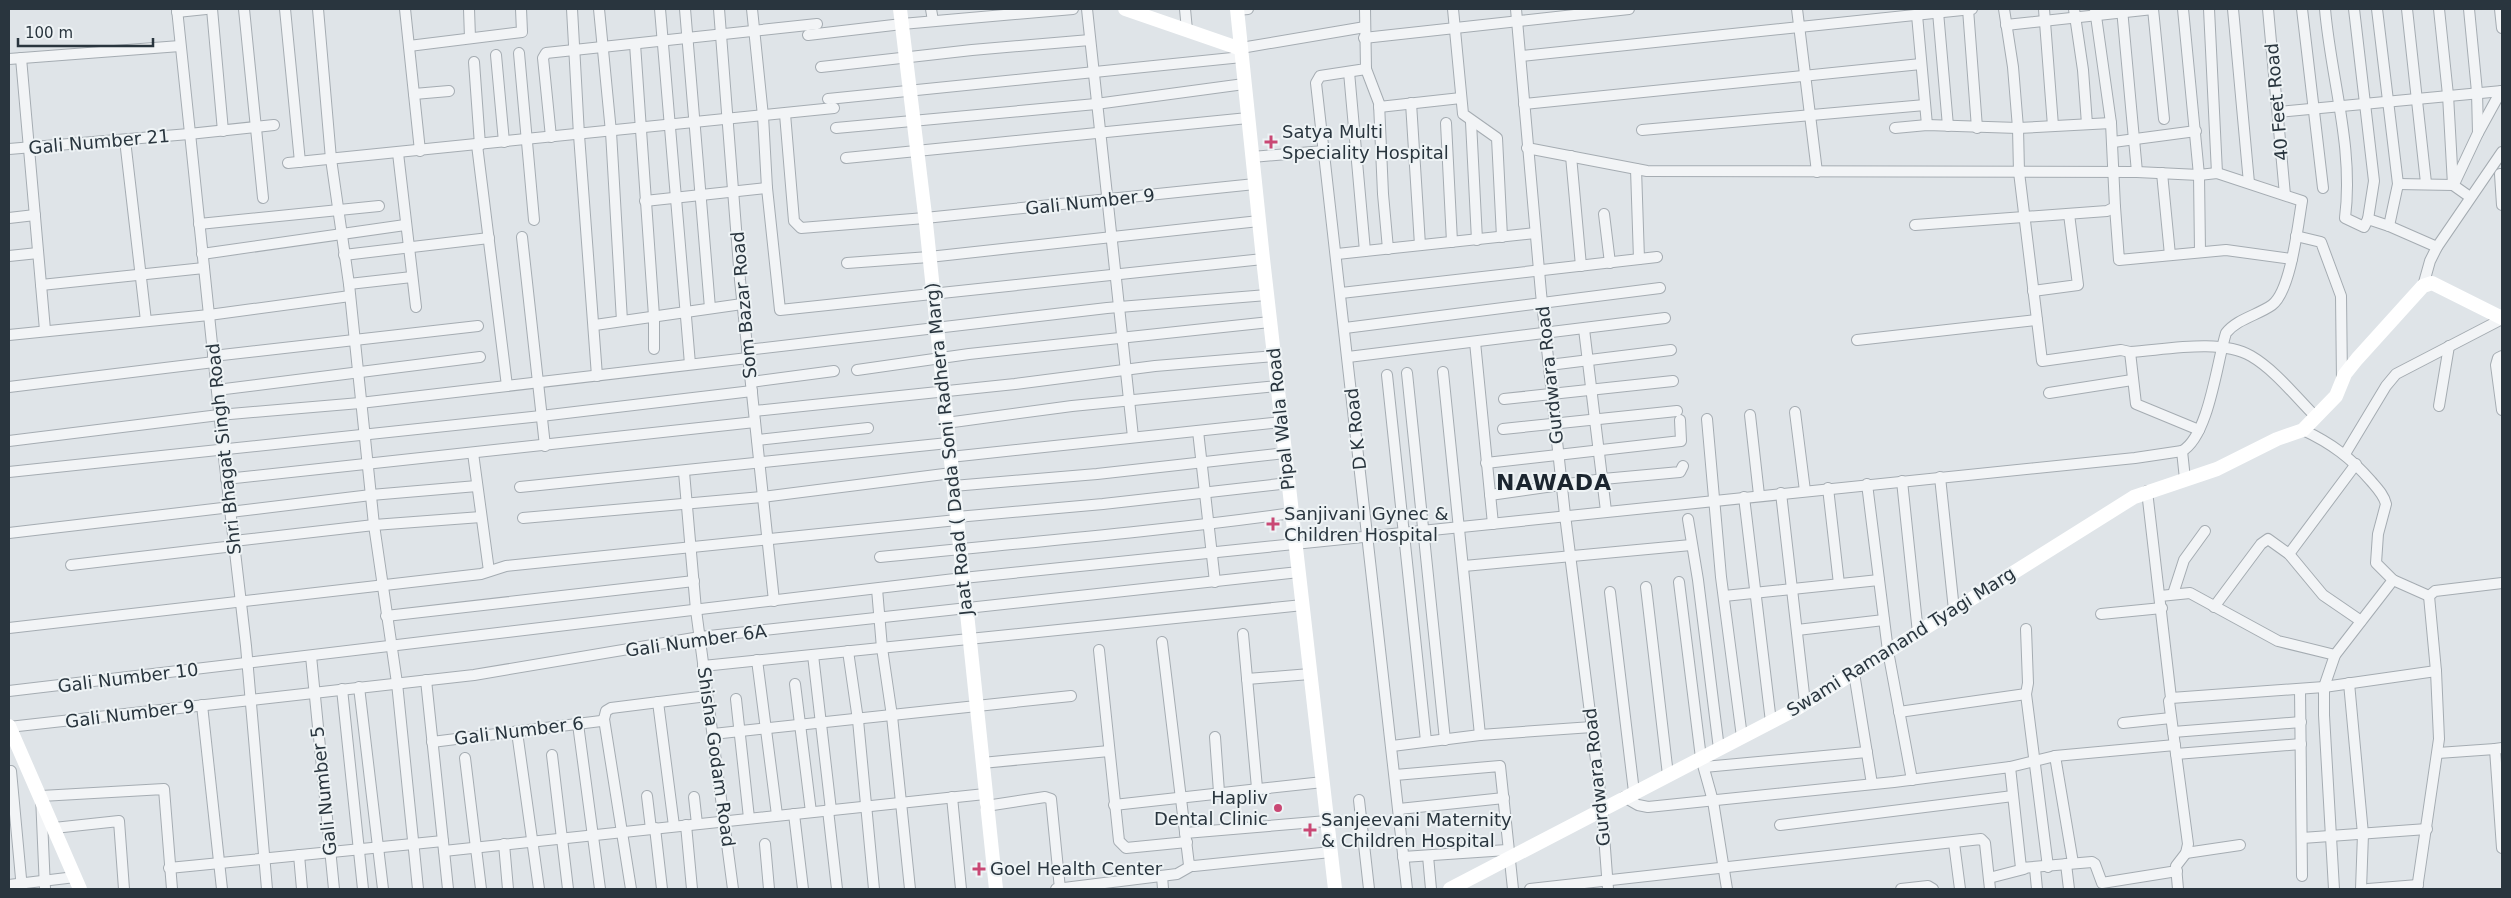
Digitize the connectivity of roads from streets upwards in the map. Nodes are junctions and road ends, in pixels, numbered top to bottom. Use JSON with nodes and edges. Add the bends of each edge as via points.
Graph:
{"nodes":[{"id":1,"x":206,"y":9,"type":"edge"},
{"id":2,"x":212,"y":9,"type":"edge"},
{"id":3,"x":244,"y":9,"type":"edge"},
{"id":4,"x":285,"y":9,"type":"edge"},
{"id":5,"x":318,"y":9,"type":"edge"},
{"id":6,"x":405,"y":9,"type":"edge"},
{"id":7,"x":469,"y":9,"type":"edge"},
{"id":8,"x":521,"y":9,"type":"edge"},
{"id":9,"x":572,"y":9,"type":"edge"},
{"id":10,"x":599,"y":9,"type":"edge"},
{"id":11,"x":660,"y":9,"type":"edge"},
{"id":12,"x":685,"y":9,"type":"edge"},
{"id":13,"x":719,"y":9,"type":"edge"},
{"id":14,"x":752,"y":9,"type":"edge"},
{"id":15,"x":900,"y":9,"type":"edge"},
{"id":16,"x":932,"y":9,"type":"edge"},
{"id":17,"x":1073,"y":9,"type":"edge"},
{"id":18,"x":1086,"y":9,"type":"edge"},
{"id":19,"x":1125,"y":9,"type":"edge"},
{"id":20,"x":1185,"y":9,"type":"edge"},
{"id":21,"x":1241,"y":9,"type":"edge"},
{"id":22,"x":1365,"y":9,"type":"edge"},
{"id":23,"x":1453,"y":9,"type":"edge"},
{"id":24,"x":1516,"y":9,"type":"edge"},
{"id":25,"x":1628,"y":9,"type":"edge"},
{"id":26,"x":1797,"y":9,"type":"edge"},
{"id":27,"x":1968,"y":9,"type":"edge"},
{"id":28,"x":1972,"y":9,"type":"edge"},
{"id":29,"x":2004,"y":9,"type":"edge"},
{"id":30,"x":2044,"y":9,"type":"edge"},
{"id":31,"x":2153,"y":9,"type":"edge"},
{"id":32,"x":2183,"y":9,"type":"edge"},
{"id":33,"x":2209,"y":9,"type":"edge"},
{"id":34,"x":2233,"y":9,"type":"edge"},
{"id":35,"x":2268,"y":9,"type":"edge"},
{"id":36,"x":2302,"y":9,"type":"edge"},
{"id":37,"x":2325,"y":9,"type":"edge"},
{"id":38,"x":2354,"y":9,"type":"edge"},
{"id":39,"x":2377,"y":9,"type":"edge"},
{"id":40,"x":2407,"y":9,"type":"edge"},
{"id":41,"x":2439,"y":9,"type":"edge"},
{"id":42,"x":2469,"y":9,"type":"edge"},
{"id":43,"x":2500,"y":9,"type":"edge"},
{"id":44,"x":177,"y":10,"type":"edge"},
{"id":45,"x":2122,"y":10,"type":"edge"},
{"id":46,"x":2096,"y":11,"type":"edge"},
{"id":47,"x":1938,"y":12,"type":"junction"},
{"id":48,"x":1890,"y":13,"type":"edge"},
{"id":49,"x":2075,"y":13,"type":"edge"},
{"id":50,"x":1917,"y":14,"type":"junction"},
{"id":51,"x":2045,"y":20,"type":"junction"},
{"id":52,"x":933,"y":21,"type":"junction"},
{"id":53,"x":1517,"y":21,"type":"junction"},
{"id":54,"x":817,"y":24,"type":"dead end"},
{"id":55,"x":902,"y":24,"type":"junction"},
{"id":56,"x":2006,"y":25,"type":"junction"},
{"id":57,"x":1800,"y":26,"type":"junction"},
{"id":58,"x":1365,"y":27,"type":"junction"},
{"id":59,"x":1455,"y":28,"type":"junction"},
{"id":60,"x":2502,"y":28,"type":"edge"},
{"id":61,"x":1187,"y":30,"type":"junction"},
{"id":62,"x":753,"y":31,"type":"junction"},
{"id":63,"x":721,"y":34,"type":"junction"},
{"id":64,"x":808,"y":35,"type":"dead end"},
{"id":65,"x":470,"y":38,"type":"junction"},
{"id":66,"x":686,"y":38,"type":"junction"},
{"id":67,"x":1364,"y":38,"type":"junction"},
{"id":68,"x":662,"y":40,"type":"junction"},
{"id":69,"x":1090,"y":40,"type":"junction"},
{"id":70,"x":635,"y":44,"type":"junction"},
{"id":71,"x":180,"y":46,"type":"junction"},
{"id":72,"x":409,"y":46,"type":"junction"},
{"id":73,"x":603,"y":48,"type":"junction"},
{"id":74,"x":574,"y":50,"type":"junction"},
{"id":75,"x":1241,"y":51,"type":"junction"},
{"id":76,"x":520,"y":53,"type":"dead end"},
{"id":77,"x":496,"y":55,"type":"dead end"},
{"id":78,"x":1521,"y":56,"type":"junction"},
{"id":79,"x":21,"y":58,"type":"junction"},
{"id":80,"x":907,"y":58,"type":"junction"},
{"id":81,"x":9,"y":59,"type":"edge"},
{"id":82,"x":474,"y":62,"type":"dead end"},
{"id":83,"x":1921,"y":64,"type":"junction"},
{"id":84,"x":821,"y":67,"type":"dead end"},
{"id":85,"x":1366,"y":69,"type":"junction"},
{"id":86,"x":1093,"y":71,"type":"junction"},
{"id":87,"x":1349,"y":72,"type":"junction"},
{"id":88,"x":1806,"y":76,"type":"junction"},
{"id":89,"x":1244,"y":84,"type":"junction"},
{"id":90,"x":911,"y":90,"type":"junction"},
{"id":91,"x":449,"y":91,"type":"dead end"},
{"id":92,"x":2502,"y":91,"type":"edge"},
{"id":93,"x":2477,"y":92,"type":"junction"},
{"id":94,"x":414,"y":94,"type":"junction"},
{"id":95,"x":2448,"y":95,"type":"junction"},
{"id":96,"x":1461,"y":98,"type":"junction"},
{"id":97,"x":828,"y":99,"type":"dead end"},
{"id":98,"x":2418,"y":99,"type":"junction"},
{"id":99,"x":2390,"y":102,"type":"junction"},
{"id":100,"x":1412,"y":103,"type":"junction"},
{"id":101,"x":1096,"y":104,"type":"junction"},
{"id":102,"x":1524,"y":104,"type":"junction"},
{"id":103,"x":2365,"y":104,"type":"junction"},
{"id":104,"x":1925,"y":105,"type":"junction"},
{"id":105,"x":2341,"y":106,"type":"junction"},
{"id":106,"x":1379,"y":107,"type":"junction"},
{"id":107,"x":834,"y":108,"type":"dead end"},
{"id":108,"x":2314,"y":109,"type":"junction"},
{"id":109,"x":2278,"y":112,"type":"junction"},
{"id":110,"x":785,"y":114,"type":"junction"},
{"id":111,"x":763,"y":116,"type":"junction"},
{"id":112,"x":1811,"y":116,"type":"junction"},
{"id":113,"x":1248,"y":118,"type":"junction"},
{"id":114,"x":2164,"y":119,"type":"dead end"},
{"id":115,"x":728,"y":120,"type":"junction"},
{"id":116,"x":914,"y":120,"type":"junction"},
{"id":117,"x":1471,"y":122,"type":"junction"},
{"id":118,"x":696,"y":123,"type":"junction"},
{"id":119,"x":1446,"y":123,"type":"dead end"},
{"id":120,"x":2111,"y":123,"type":"junction"},
{"id":121,"x":2087,"y":124,"type":"junction"},
{"id":122,"x":274,"y":125,"type":"dead end"},
{"id":123,"x":1927,"y":125,"type":"junction"},
{"id":124,"x":669,"y":126,"type":"junction"},
{"id":125,"x":1948,"y":126,"type":"junction"},
{"id":126,"x":2053,"y":126,"type":"junction"},
{"id":127,"x":256,"y":127,"type":"junction"},
{"id":128,"x":640,"y":128,"type":"junction"},
{"id":129,"x":836,"y":128,"type":"dead end"},
{"id":130,"x":1895,"y":128,"type":"dead end"},
{"id":131,"x":1977,"y":128,"type":"junction"},
{"id":132,"x":2018,"y":128,"type":"junction"},
{"id":133,"x":1642,"y":130,"type":"dead end"},
{"id":134,"x":223,"y":131,"type":"junction"},
{"id":135,"x":2196,"y":131,"type":"junction"},
{"id":136,"x":611,"y":132,"type":"junction"},
{"id":137,"x":2478,"y":133,"type":"junction"},
{"id":138,"x":189,"y":134,"type":"junction"},
{"id":139,"x":1100,"y":134,"type":"junction"},
{"id":140,"x":579,"y":135,"type":"junction"},
{"id":141,"x":551,"y":138,"type":"junction"},
{"id":142,"x":125,"y":140,"type":"junction"},
{"id":143,"x":528,"y":140,"type":"junction"},
{"id":144,"x":2135,"y":140,"type":"junction"},
{"id":145,"x":504,"y":142,"type":"junction"},
{"id":146,"x":2113,"y":142,"type":"junction"},
{"id":147,"x":478,"y":145,"type":"junction"},
{"id":148,"x":28,"y":148,"type":"junction"},
{"id":149,"x":1526,"y":148,"type":"junction"},
{"id":150,"x":9,"y":149,"type":"edge"},
{"id":151,"x":420,"y":151,"type":"junction"},
{"id":152,"x":917,"y":151,"type":"junction"},
{"id":153,"x":1324,"y":151,"type":"junction"},
{"id":154,"x":2502,"y":152,"type":"edge"},
{"id":155,"x":398,"y":153,"type":"junction"},
{"id":156,"x":1571,"y":156,"type":"junction"},
{"id":157,"x":1252,"y":157,"type":"junction"},
{"id":158,"x":846,"y":158,"type":"dead end"},
{"id":159,"x":331,"y":159,"type":"junction"},
{"id":160,"x":300,"y":162,"type":"junction"},
{"id":161,"x":288,"y":163,"type":"dead end"},
{"id":162,"x":1636,"y":169,"type":"junction"},
{"id":163,"x":1817,"y":172,"type":"junction"},
{"id":164,"x":2018,"y":172,"type":"junction"},
{"id":165,"x":2114,"y":172,"type":"junction"},
{"id":166,"x":2137,"y":172,"type":"junction"},
{"id":167,"x":2217,"y":172,"type":"junction"},
{"id":168,"x":2162,"y":173,"type":"junction"},
{"id":169,"x":2501,"y":174,"type":"edge"},
{"id":170,"x":2199,"y":175,"type":"junction"},
{"id":171,"x":2485,"y":176,"type":"junction"},
{"id":172,"x":2249,"y":183,"type":"junction"},
{"id":173,"x":2426,"y":183,"type":"junction"},
{"id":174,"x":1255,"y":184,"type":"junction"},
{"id":175,"x":2398,"y":184,"type":"junction"},
{"id":176,"x":2453,"y":185,"type":"junction"},
{"id":177,"x":767,"y":188,"type":"junction"},
{"id":178,"x":2323,"y":188,"type":"dead end"},
{"id":179,"x":734,"y":191,"type":"junction"},
{"id":180,"x":702,"y":195,"type":"junction"},
{"id":181,"x":2285,"y":195,"type":"junction"},
{"id":182,"x":2470,"y":197,"type":"junction"},
{"id":183,"x":263,"y":198,"type":"dead end"},
{"id":184,"x":675,"y":198,"type":"junction"},
{"id":185,"x":1107,"y":200,"type":"junction"},
{"id":186,"x":645,"y":201,"type":"junction"},
{"id":187,"x":2502,"y":205,"type":"edge"},
{"id":188,"x":379,"y":206,"type":"dead end"},
{"id":189,"x":2116,"y":207,"type":"junction"},
{"id":190,"x":339,"y":210,"type":"junction"},
{"id":191,"x":1604,"y":214,"type":"dead end"},
{"id":192,"x":2069,"y":214,"type":"junction"},
{"id":193,"x":35,"y":215,"type":"junction"},
{"id":194,"x":2024,"y":217,"type":"junction"},
{"id":195,"x":9,"y":218,"type":"edge"},
{"id":196,"x":925,"y":218,"type":"junction"},
{"id":197,"x":2368,"y":219,"type":"junction"},
{"id":198,"x":534,"y":220,"type":"dead end"},
{"id":199,"x":1259,"y":220,"type":"junction"},
{"id":200,"x":199,"y":224,"type":"junction"},
{"id":201,"x":405,"y":225,"type":"junction"},
{"id":202,"x":1915,"y":225,"type":"dead end"},
{"id":203,"x":2389,"y":226,"type":"junction"},
{"id":204,"x":1535,"y":233,"type":"junction"},
{"id":205,"x":342,"y":234,"type":"junction"},
{"id":206,"x":2296,"y":236,"type":"junction"},
{"id":207,"x":522,"y":237,"type":"dead end"},
{"id":208,"x":1111,"y":237,"type":"junction"},
{"id":209,"x":1502,"y":237,"type":"junction"},
{"id":210,"x":489,"y":238,"type":"junction"},
{"id":211,"x":1477,"y":240,"type":"junction"},
{"id":212,"x":1452,"y":242,"type":"junction"},
{"id":213,"x":408,"y":246,"type":"junction"},
{"id":214,"x":1420,"y":246,"type":"junction"},
{"id":215,"x":2437,"y":247,"type":"junction"},
{"id":216,"x":1388,"y":249,"type":"junction"},
{"id":217,"x":1365,"y":251,"type":"junction"},
{"id":218,"x":2200,"y":252,"type":"junction"},
{"id":219,"x":38,"y":253,"type":"junction"},
{"id":220,"x":202,"y":254,"type":"junction"},
{"id":221,"x":1337,"y":254,"type":"junction"},
{"id":222,"x":344,"y":255,"type":"junction"},
{"id":223,"x":2170,"y":255,"type":"junction"},
{"id":224,"x":9,"y":256,"type":"edge"},
{"id":225,"x":929,"y":257,"type":"junction"},
{"id":226,"x":1657,"y":257,"type":"dead end"},
{"id":227,"x":1263,"y":259,"type":"junction"},
{"id":228,"x":1639,"y":259,"type":"junction"},
{"id":229,"x":2292,"y":260,"type":"junction"},
{"id":230,"x":1610,"y":262,"type":"junction"},
{"id":231,"x":847,"y":263,"type":"dead end"},
{"id":232,"x":1581,"y":266,"type":"junction"},
{"id":233,"x":204,"y":268,"type":"junction"},
{"id":234,"x":1539,"y":270,"type":"junction"},
{"id":235,"x":1117,"y":274,"type":"junction"},
{"id":236,"x":141,"y":275,"type":"junction"},
{"id":237,"x":412,"y":277,"type":"junction"},
{"id":238,"x":349,"y":284,"type":"junction"},
{"id":239,"x":41,"y":285,"type":"junction"},
{"id":240,"x":2423,"y":286,"type":"junction"},
{"id":241,"x":1660,"y":288,"type":"dead end"},
{"id":242,"x":2033,"y":291,"type":"junction"},
{"id":243,"x":933,"y":292,"type":"junction"},
{"id":244,"x":1341,"y":293,"type":"junction"},
{"id":245,"x":1267,"y":295,"type":"junction"},
{"id":246,"x":350,"y":296,"type":"junction"},
{"id":247,"x":1542,"y":302,"type":"junction"},
{"id":248,"x":742,"y":304,"type":"junction"},
{"id":249,"x":416,"y":307,"type":"dead end"},
{"id":250,"x":710,"y":308,"type":"junction"},
{"id":251,"x":1119,"y":308,"type":"junction"},
{"id":252,"x":684,"y":312,"type":"junction"},
{"id":253,"x":209,"y":314,"type":"junction"},
{"id":254,"x":654,"y":316,"type":"junction"},
{"id":255,"x":1665,"y":318,"type":"dead end"},
{"id":256,"x":2502,"y":319,"type":"edge"},
{"id":257,"x":146,"y":320,"type":"junction"},
{"id":258,"x":2037,"y":320,"type":"junction"},
{"id":259,"x":622,"y":321,"type":"junction"},
{"id":260,"x":1270,"y":322,"type":"junction"},
{"id":261,"x":595,"y":325,"type":"junction"},
{"id":262,"x":478,"y":326,"type":"dead end"},
{"id":263,"x":936,"y":328,"type":"junction"},
{"id":264,"x":1345,"y":328,"type":"junction"},
{"id":265,"x":1584,"y":329,"type":"junction"},
{"id":266,"x":45,"y":330,"type":"junction"},
{"id":267,"x":1546,"y":334,"type":"junction"},
{"id":268,"x":9,"y":335,"type":"edge"},
{"id":269,"x":1122,"y":338,"type":"junction"},
{"id":270,"x":354,"y":340,"type":"junction"},
{"id":271,"x":1857,"y":340,"type":"dead end"},
{"id":272,"x":1475,"y":342,"type":"junction"},
{"id":273,"x":2222,"y":346,"type":"junction"},
{"id":274,"x":2449,"y":346,"type":"junction"},
{"id":275,"x":654,"y":350,"type":"dead end"},
{"id":276,"x":1671,"y":350,"type":"dead end"},
{"id":277,"x":2130,"y":352,"type":"junction"},
{"id":278,"x":748,"y":354,"type":"junction"},
{"id":279,"x":1274,"y":356,"type":"junction"},
{"id":280,"x":2502,"y":356,"type":"edge"},
{"id":281,"x":480,"y":357,"type":"dead end"},
{"id":282,"x":1348,"y":357,"type":"junction"},
{"id":283,"x":213,"y":359,"type":"junction"},
{"id":284,"x":939,"y":359,"type":"junction"},
{"id":285,"x":1588,"y":360,"type":"junction"},
{"id":286,"x":690,"y":364,"type":"junction"},
{"id":287,"x":1549,"y":365,"type":"junction"},
{"id":288,"x":1126,"y":369,"type":"junction"},
{"id":289,"x":857,"y":370,"type":"dead end"},
{"id":290,"x":834,"y":371,"type":"dead end"},
{"id":291,"x":1443,"y":372,"type":"dead end"},
{"id":292,"x":1406,"y":373,"type":"dead end"},
{"id":293,"x":357,"y":374,"type":"junction"},
{"id":294,"x":1387,"y":375,"type":"dead end"},
{"id":295,"x":597,"y":376,"type":"junction"},
{"id":296,"x":2132,"y":380,"type":"junction"},
{"id":297,"x":1673,"y":381,"type":"dead end"},
{"id":298,"x":536,"y":383,"type":"junction"},
{"id":299,"x":507,"y":386,"type":"junction"},
{"id":300,"x":751,"y":386,"type":"junction"},
{"id":301,"x":1278,"y":386,"type":"junction"},
{"id":302,"x":9,"y":387,"type":"edge"},
{"id":303,"x":2342,"y":387,"type":"junction"},
{"id":304,"x":1592,"y":389,"type":"junction"},
{"id":305,"x":217,"y":390,"type":"junction"},
{"id":306,"x":942,"y":390,"type":"junction"},
{"id":307,"x":2049,"y":393,"type":"dead end"},
{"id":308,"x":1552,"y":394,"type":"junction"},
{"id":309,"x":1504,"y":399,"type":"dead end"},
{"id":310,"x":1129,"y":401,"type":"junction"},
{"id":311,"x":360,"y":403,"type":"junction"},
{"id":312,"x":2439,"y":406,"type":"dead end"},
{"id":313,"x":2502,"y":410,"type":"edge"},
{"id":314,"x":754,"y":411,"type":"junction"},
{"id":315,"x":1794,"y":412,"type":"dead end"},
{"id":316,"x":219,"y":415,"type":"junction"},
{"id":317,"x":1750,"y":415,"type":"dead end"},
{"id":318,"x":541,"y":416,"type":"junction"},
{"id":319,"x":2315,"y":416,"type":"junction"},
{"id":320,"x":1707,"y":419,"type":"dead end"},
{"id":321,"x":1596,"y":420,"type":"junction"},
{"id":322,"x":755,"y":422,"type":"junction"},
{"id":323,"x":1282,"y":422,"type":"junction"},
{"id":324,"x":946,"y":423,"type":"junction"},
{"id":325,"x":1555,"y":424,"type":"junction"},
{"id":326,"x":868,"y":428,"type":"dead end"},
{"id":327,"x":1503,"y":429,"type":"dead end"},
{"id":328,"x":2199,"y":430,"type":"junction"},
{"id":329,"x":2303,"y":430,"type":"junction"},
{"id":330,"x":1198,"y":431,"type":"junction"},
{"id":331,"x":364,"y":434,"type":"junction"},
{"id":332,"x":1133,"y":438,"type":"junction"},
{"id":333,"x":9,"y":440,"type":"edge"},
{"id":334,"x":757,"y":440,"type":"junction"},
{"id":335,"x":545,"y":446,"type":"junction"},
{"id":336,"x":223,"y":449,"type":"junction"},
{"id":337,"x":949,"y":450,"type":"junction"},
{"id":338,"x":1600,"y":450,"type":"junction"},
{"id":339,"x":2182,"y":451,"type":"junction"},
{"id":340,"x":472,"y":453,"type":"junction"},
{"id":341,"x":1285,"y":453,"type":"junction"},
{"id":342,"x":2345,"y":454,"type":"junction"},
{"id":343,"x":1559,"y":455,"type":"junction"},
{"id":344,"x":1202,"y":462,"type":"junction"},
{"id":345,"x":1486,"y":463,"type":"junction"},
{"id":346,"x":759,"y":464,"type":"junction"},
{"id":347,"x":2356,"y":464,"type":"junction"},
{"id":348,"x":367,"y":465,"type":"junction"},
{"id":349,"x":1683,"y":466,"type":"dead end"},
{"id":350,"x":9,"y":472,"type":"edge"},
{"id":351,"x":684,"y":472,"type":"junction"},
{"id":352,"x":1940,"y":477,"type":"junction"},
{"id":353,"x":226,"y":479,"type":"junction"},
{"id":354,"x":1603,"y":479,"type":"junction"},
{"id":355,"x":2185,"y":479,"type":"junction"},
{"id":356,"x":953,"y":480,"type":"junction"},
{"id":357,"x":1902,"y":480,"type":"junction"},
{"id":358,"x":1289,"y":483,"type":"junction"},
{"id":359,"x":1867,"y":484,"type":"junction"},
{"id":360,"x":1562,"y":485,"type":"junction"},
{"id":361,"x":477,"y":486,"type":"junction"},
{"id":362,"x":520,"y":487,"type":"dead end"},
{"id":363,"x":1828,"y":488,"type":"junction"},
{"id":364,"x":1805,"y":491,"type":"junction"},
{"id":365,"x":1205,"y":492,"type":"junction"},
{"id":366,"x":2147,"y":492,"type":"junction"},
{"id":367,"x":1781,"y":493,"type":"junction"},
{"id":368,"x":371,"y":495,"type":"junction"},
{"id":369,"x":1490,"y":495,"type":"junction"},
{"id":370,"x":1759,"y":496,"type":"junction"},
{"id":371,"x":762,"y":497,"type":"junction"},
{"id":372,"x":1744,"y":497,"type":"junction"},
{"id":373,"x":1713,"y":500,"type":"junction"},
{"id":374,"x":687,"y":504,"type":"junction"},
{"id":375,"x":230,"y":510,"type":"junction"},
{"id":376,"x":1606,"y":511,"type":"junction"},
{"id":377,"x":1292,"y":513,"type":"junction"},
{"id":378,"x":1565,"y":515,"type":"junction"},
{"id":379,"x":481,"y":517,"type":"junction"},
{"id":380,"x":523,"y":518,"type":"dead end"},
{"id":381,"x":957,"y":519,"type":"junction"},
{"id":382,"x":1688,"y":519,"type":"dead end"},
{"id":383,"x":1208,"y":524,"type":"junction"},
{"id":384,"x":1493,"y":524,"type":"junction"},
{"id":385,"x":374,"y":525,"type":"junction"},
{"id":386,"x":1460,"y":528,"type":"junction"},
{"id":387,"x":2205,"y":531,"type":"dead end"},
{"id":388,"x":1422,"y":532,"type":"junction"},
{"id":389,"x":9,"y":533,"type":"edge"},
{"id":390,"x":1404,"y":534,"type":"junction"},
{"id":391,"x":1369,"y":538,"type":"junction"},
{"id":392,"x":767,"y":540,"type":"junction"},
{"id":393,"x":234,"y":543,"type":"junction"},
{"id":394,"x":1296,"y":545,"type":"junction"},
{"id":395,"x":1692,"y":545,"type":"junction"},
{"id":396,"x":692,"y":547,"type":"junction"},
{"id":397,"x":960,"y":548,"type":"junction"},
{"id":398,"x":1212,"y":553,"type":"junction"},
{"id":399,"x":2289,"y":554,"type":"junction"},
{"id":400,"x":880,"y":557,"type":"dead end"},
{"id":401,"x":1570,"y":557,"type":"junction"},
{"id":402,"x":71,"y":565,"type":"dead end"},
{"id":403,"x":1464,"y":566,"type":"junction"},
{"id":404,"x":489,"y":571,"type":"junction"},
{"id":405,"x":1299,"y":572,"type":"junction"},
{"id":406,"x":963,"y":578,"type":"junction"},
{"id":407,"x":1879,"y":580,"type":"junction"},
{"id":408,"x":2393,"y":580,"type":"junction"},
{"id":409,"x":694,"y":581,"type":"junction"},
{"id":410,"x":1215,"y":582,"type":"junction"},
{"id":411,"x":1678,"y":582,"type":"dead end"},
{"id":412,"x":2502,"y":583,"type":"edge"},
{"id":413,"x":1839,"y":584,"type":"junction"},
{"id":414,"x":382,"y":585,"type":"junction"},
{"id":415,"x":1646,"y":587,"type":"dead end"},
{"id":416,"x":877,"y":589,"type":"junction"},
{"id":417,"x":1792,"y":589,"type":"junction"},
{"id":418,"x":1610,"y":592,"type":"dead end"},
{"id":419,"x":1756,"y":593,"type":"junction"},
{"id":420,"x":2173,"y":594,"type":"junction"},
{"id":421,"x":1724,"y":596,"type":"junction"},
{"id":422,"x":2160,"y":596,"type":"junction"},
{"id":423,"x":2429,"y":596,"type":"junction"},
{"id":424,"x":774,"y":601,"type":"junction"},
{"id":425,"x":241,"y":602,"type":"junction"},
{"id":426,"x":1302,"y":604,"type":"junction"},
{"id":427,"x":2214,"y":607,"type":"junction"},
{"id":428,"x":967,"y":608,"type":"junction"},
{"id":429,"x":2162,"y":608,"type":"junction"},
{"id":430,"x":696,"y":610,"type":"junction"},
{"id":431,"x":1954,"y":610,"type":"junction"},
{"id":432,"x":2101,"y":614,"type":"dead end"},
{"id":433,"x":386,"y":616,"type":"junction"},
{"id":434,"x":880,"y":617,"type":"junction"},
{"id":435,"x":1884,"y":620,"type":"junction"},
{"id":436,"x":2360,"y":621,"type":"junction"},
{"id":437,"x":9,"y":628,"type":"edge"},
{"id":438,"x":2026,"y":629,"type":"dead end"},
{"id":439,"x":1797,"y":630,"type":"junction"},
{"id":440,"x":1918,"y":633,"type":"junction"},
{"id":441,"x":1243,"y":634,"type":"dead end"},
{"id":442,"x":700,"y":637,"type":"junction"},
{"id":443,"x":970,"y":638,"type":"junction"},
{"id":444,"x":1162,"y":642,"type":"dead end"},
{"id":445,"x":390,"y":646,"type":"junction"},
{"id":446,"x":882,"y":648,"type":"junction"},
{"id":447,"x":1099,"y":650,"type":"dead end"},
{"id":448,"x":848,"y":651,"type":"junction"},
{"id":449,"x":1888,"y":651,"type":"junction"},
{"id":450,"x":812,"y":655,"type":"junction"},
{"id":451,"x":2335,"y":655,"type":"junction"},
{"id":452,"x":311,"y":656,"type":"junction"},
{"id":453,"x":757,"y":660,"type":"junction"},
{"id":454,"x":248,"y":664,"type":"junction"},
{"id":455,"x":703,"y":666,"type":"junction"},
{"id":456,"x":2436,"y":671,"type":"junction"},
{"id":457,"x":1854,"y":673,"type":"junction"},
{"id":458,"x":1310,"y":674,"type":"junction"},
{"id":459,"x":1247,"y":679,"type":"junction"},
{"id":460,"x":426,"y":680,"type":"junction"},
{"id":461,"x":397,"y":683,"type":"junction"},
{"id":462,"x":2349,"y":683,"type":"junction"},
{"id":463,"x":795,"y":684,"type":"dead end"},
{"id":464,"x":359,"y":687,"type":"junction"},
{"id":465,"x":2324,"y":687,"type":"junction"},
{"id":466,"x":342,"y":689,"type":"junction"},
{"id":467,"x":2300,"y":689,"type":"junction"},
{"id":468,"x":9,"y":691,"type":"edge"},
{"id":469,"x":314,"y":692,"type":"junction"},
{"id":470,"x":2026,"y":694,"type":"junction"},
{"id":471,"x":708,"y":696,"type":"junction"},
{"id":472,"x":1071,"y":696,"type":"dead end"},
{"id":473,"x":2171,"y":698,"type":"junction"},
{"id":474,"x":736,"y":699,"type":"dead end"},
{"id":475,"x":251,"y":700,"type":"junction"},
{"id":476,"x":658,"y":702,"type":"junction"},
{"id":477,"x":1805,"y":703,"type":"junction"},
{"id":478,"x":202,"y":706,"type":"junction"},
{"id":479,"x":976,"y":707,"type":"junction"},
{"id":480,"x":1899,"y":712,"type":"junction"},
{"id":481,"x":892,"y":716,"type":"junction"},
{"id":482,"x":2171,"y":718,"type":"junction"},
{"id":483,"x":604,"y":719,"type":"junction"},
{"id":484,"x":858,"y":720,"type":"junction"},
{"id":485,"x":1771,"y":722,"type":"junction"},
{"id":486,"x":2300,"y":722,"type":"junction"},
{"id":487,"x":822,"y":723,"type":"junction"},
{"id":488,"x":2123,"y":723,"type":"dead end"},
{"id":489,"x":578,"y":724,"type":"junction"},
{"id":490,"x":800,"y":725,"type":"junction"},
{"id":491,"x":9,"y":727,"type":"edge"},
{"id":492,"x":1592,"y":727,"type":"junction"},
{"id":493,"x":766,"y":729,"type":"junction"},
{"id":494,"x":740,"y":731,"type":"junction"},
{"id":495,"x":517,"y":732,"type":"junction"},
{"id":496,"x":2173,"y":732,"type":"junction"},
{"id":497,"x":713,"y":734,"type":"junction"},
{"id":498,"x":1480,"y":735,"type":"junction"},
{"id":499,"x":1215,"y":737,"type":"dead end"},
{"id":500,"x":1742,"y":737,"type":"junction"},
{"id":501,"x":1445,"y":740,"type":"junction"},
{"id":502,"x":1426,"y":741,"type":"junction"},
{"id":503,"x":432,"y":742,"type":"junction"},
{"id":504,"x":2301,"y":744,"type":"junction"},
{"id":505,"x":1392,"y":746,"type":"junction"},
{"id":506,"x":2499,"y":748,"type":"edge"},
{"id":507,"x":1719,"y":749,"type":"junction"},
{"id":508,"x":2175,"y":749,"type":"junction"},
{"id":509,"x":1109,"y":751,"type":"junction"},
{"id":510,"x":1867,"y":752,"type":"junction"},
{"id":511,"x":2438,"y":753,"type":"junction"},
{"id":512,"x":552,"y":755,"type":"dead end"},
{"id":513,"x":2055,"y":756,"type":"junction"},
{"id":514,"x":465,"y":758,"type":"dead end"},
{"id":515,"x":2036,"y":760,"type":"junction"},
{"id":516,"x":1702,"y":762,"type":"junction"},
{"id":517,"x":982,"y":763,"type":"junction"},
{"id":518,"x":2010,"y":767,"type":"junction"},
{"id":519,"x":28,"y":769,"type":"junction"},
{"id":520,"x":10,"y":771,"type":"edge"},
{"id":521,"x":1395,"y":775,"type":"junction"},
{"id":522,"x":1668,"y":775,"type":"junction"},
{"id":523,"x":1912,"y":780,"type":"junction"},
{"id":524,"x":1323,"y":782,"type":"junction"},
{"id":525,"x":1872,"y":784,"type":"junction"},
{"id":526,"x":1257,"y":788,"type":"junction"},
{"id":527,"x":1219,"y":792,"type":"junction"},
{"id":528,"x":1629,"y":794,"type":"junction"},
{"id":529,"x":41,"y":796,"type":"junction"},
{"id":530,"x":647,"y":796,"type":"dead end"},
{"id":531,"x":2013,"y":796,"type":"junction"},
{"id":532,"x":694,"y":797,"type":"dead end"},
{"id":533,"x":952,"y":797,"type":"junction"},
{"id":534,"x":1181,"y":797,"type":"junction"},
{"id":535,"x":1504,"y":798,"type":"junction"},
{"id":536,"x":985,"y":800,"type":"junction"},
{"id":537,"x":1359,"y":800,"type":"dead end"},
{"id":538,"x":1713,"y":801,"type":"junction"},
{"id":539,"x":899,"y":802,"type":"junction"},
{"id":540,"x":1114,"y":805,"type":"junction"},
{"id":541,"x":867,"y":806,"type":"junction"},
{"id":542,"x":1602,"y":808,"type":"junction"},
{"id":543,"x":1399,"y":809,"type":"junction"},
{"id":544,"x":829,"y":810,"type":"junction"},
{"id":545,"x":811,"y":812,"type":"junction"},
{"id":546,"x":794,"y":814,"type":"junction"},
{"id":547,"x":777,"y":815,"type":"junction"},
{"id":548,"x":749,"y":818,"type":"junction"},
{"id":549,"x":724,"y":821,"type":"junction"},
{"id":550,"x":1327,"y":821,"type":"junction"},
{"id":551,"x":692,"y":824,"type":"junction"},
{"id":552,"x":1780,"y":825,"type":"dead end"},
{"id":553,"x":674,"y":826,"type":"junction"},
{"id":554,"x":54,"y":828,"type":"junction"},
{"id":555,"x":653,"y":829,"type":"junction"},
{"id":556,"x":2427,"y":829,"type":"junction"},
{"id":557,"x":623,"y":832,"type":"junction"},
{"id":558,"x":2363,"y":834,"type":"junction"},
{"id":559,"x":592,"y":835,"type":"junction"},
{"id":560,"x":2330,"y":836,"type":"junction"},
{"id":561,"x":1186,"y":837,"type":"junction"},
{"id":562,"x":563,"y":838,"type":"junction"},
{"id":563,"x":2302,"y":838,"type":"junction"},
{"id":564,"x":534,"y":842,"type":"junction"},
{"id":565,"x":1954,"y":843,"type":"junction"},
{"id":566,"x":504,"y":844,"type":"junction"},
{"id":567,"x":765,"y":844,"type":"dead end"},
{"id":568,"x":414,"y":845,"type":"junction"},
{"id":569,"x":2240,"y":845,"type":"dead end"},
{"id":570,"x":443,"y":846,"type":"junction"},
{"id":571,"x":477,"y":847,"type":"junction"},
{"id":572,"x":379,"y":848,"type":"junction"},
{"id":573,"x":2502,"y":848,"type":"edge"},
{"id":574,"x":359,"y":850,"type":"junction"},
{"id":575,"x":331,"y":852,"type":"junction"},
{"id":576,"x":1331,"y":852,"type":"junction"},
{"id":577,"x":2186,"y":853,"type":"junction"},
{"id":578,"x":1508,"y":854,"type":"junction"},
{"id":579,"x":299,"y":855,"type":"junction"},
{"id":580,"x":1428,"y":856,"type":"junction"},
{"id":581,"x":1403,"y":857,"type":"junction"},
{"id":582,"x":264,"y":859,"type":"junction"},
{"id":583,"x":220,"y":863,"type":"junction"},
{"id":584,"x":2069,"y":864,"type":"junction"},
{"id":585,"x":1190,"y":866,"type":"junction"},
{"id":586,"x":2048,"y":867,"type":"junction"},
{"id":587,"x":169,"y":868,"type":"junction"},
{"id":588,"x":1724,"y":868,"type":"junction"},
{"id":589,"x":2035,"y":868,"type":"junction"},
{"id":590,"x":2024,"y":869,"type":"junction"},
{"id":591,"x":2177,"y":871,"type":"junction"},
{"id":592,"x":1162,"y":876,"type":"junction"},
{"id":593,"x":2302,"y":876,"type":"dead end"},
{"id":594,"x":1989,"y":878,"type":"junction"},
{"id":595,"x":74,"y":883,"type":"edge"},
{"id":596,"x":9,"y":884,"type":"edge"},
{"id":597,"x":44,"y":885,"type":"edge"},
{"id":598,"x":1129,"y":885,"type":"edge"},
{"id":599,"x":1608,"y":885,"type":"edge"},
{"id":600,"x":21,"y":886,"type":"edge"},
{"id":601,"x":1098,"y":887,"type":"edge"},
{"id":602,"x":2418,"y":887,"type":"edge"},
{"id":603,"x":1076,"y":888,"type":"edge"},
{"id":604,"x":124,"y":889,"type":"edge"},
{"id":605,"x":172,"y":889,"type":"edge"},
{"id":606,"x":222,"y":889,"type":"edge"},
{"id":607,"x":267,"y":889,"type":"edge"},
{"id":608,"x":302,"y":889,"type":"edge"},
{"id":609,"x":334,"y":889,"type":"edge"},
{"id":610,"x":364,"y":889,"type":"edge"},
{"id":611,"x":383,"y":889,"type":"edge"},
{"id":612,"x":418,"y":889,"type":"edge"},
{"id":613,"x":448,"y":889,"type":"edge"},
{"id":614,"x":481,"y":889,"type":"edge"},
{"id":615,"x":508,"y":889,"type":"edge"},
{"id":616,"x":539,"y":889,"type":"edge"},
{"id":617,"x":568,"y":889,"type":"edge"},
{"id":618,"x":600,"y":889,"type":"edge"},
{"id":619,"x":631,"y":889,"type":"edge"},
{"id":620,"x":662,"y":889,"type":"edge"},
{"id":621,"x":692,"y":889,"type":"edge"},
{"id":622,"x":733,"y":889,"type":"edge"},
{"id":623,"x":770,"y":889,"type":"edge"},
{"id":624,"x":803,"y":889,"type":"edge"},
{"id":625,"x":837,"y":889,"type":"edge"},
{"id":626,"x":874,"y":889,"type":"edge"},
{"id":627,"x":910,"y":889,"type":"edge"},
{"id":628,"x":961,"y":889,"type":"edge"},
{"id":629,"x":996,"y":889,"type":"edge"},
{"id":630,"x":1056,"y":889,"type":"edge"},
{"id":631,"x":1060,"y":889,"type":"edge"},
{"id":632,"x":1163,"y":889,"type":"edge"},
{"id":633,"x":1335,"y":889,"type":"edge"},
{"id":634,"x":1369,"y":889,"type":"edge"},
{"id":635,"x":1407,"y":889,"type":"edge"},
{"id":636,"x":1431,"y":889,"type":"edge"},
{"id":637,"x":1450,"y":889,"type":"edge"},
{"id":638,"x":1513,"y":889,"type":"edge"},
{"id":639,"x":1530,"y":889,"type":"edge"},
{"id":640,"x":1727,"y":889,"type":"edge"},
{"id":641,"x":1901,"y":889,"type":"edge"},
{"id":642,"x":1933,"y":889,"type":"edge"},
{"id":643,"x":1960,"y":889,"type":"edge"},
{"id":644,"x":1990,"y":889,"type":"edge"},
{"id":645,"x":2037,"y":889,"type":"edge"},
{"id":646,"x":2069,"y":889,"type":"edge"},
{"id":647,"x":2178,"y":889,"type":"edge"},
{"id":648,"x":2334,"y":889,"type":"edge"},
{"id":649,"x":2361,"y":889,"type":"edge"},
{"id":650,"x":2368,"y":889,"type":"edge"}],
"edges":[{"from":1,"to":44,"type":"street"},
{"from":2,"to":134,"type":"street"},
{"from":3,"to":127,"type":"street"},
{"from":4,"to":160,"type":"street"},
{"from":5,"to":159,"type":"street"},
{"from":6,"to":72,"type":"street"},
{"from":7,"to":65,"type":"street"},
{"from":8,"to":65,"type":"street","via":[[522,32]]},
{"from":9,"to":74,"type":"street"},
{"from":10,"to":73,"type":"street"},
{"from":11,"to":68,"type":"street"},
{"from":12,"to":66,"type":"street"},
{"from":13,"to":63,"type":"street","name":"Som Bazar Road"},
{"from":14,"to":62,"type":"street"},
{"from":15,"to":55,"type":"street","name":"Jaat Road ( Dada Soni Radhera Marg)"},
{"from":16,"to":52,"type":"street"},
{"from":17,"to":52,"type":"street"},
{"from":18,"to":69,"type":"street"},
{"from":19,"to":61,"type":"street"},
{"from":20,"to":61,"type":"street"},
{"from":21,"to":75,"type":"street","name":"Pipal Wala Road"},
{"from":22,"to":58,"type":"street"},
{"from":23,"to":59,"type":"street"},
{"from":24,"to":53,"type":"street","name":"Gurdwara Road"},
{"from":25,"to":53,"type":"street"},
{"from":26,"to":57,"type":"street"},
{"from":27,"to":28,"type":"street"},
{"from":27,"to":47,"type":"street"},
{"from":27,"to":131,"type":"street"},
{"from":29,"to":56,"type":"street"},
{"from":30,"to":51,"type":"street"},
{"from":31,"to":45,"type":"street"},
{"from":31,"to":114,"type":"street"},
{"from":32,"to":135,"type":"street"},
{"from":33,"to":167,"type":"street"},
{"from":34,"to":172,"type":"street"},
{"from":35,"to":109,"type":"street","name":"40 Feet Road"},
{"from":36,"to":108,"type":"street"},
{"from":37,"to":105,"type":"street"},
{"from":38,"to":103,"type":"street"},
{"from":39,"to":99,"type":"street"},
{"from":40,"to":98,"type":"street"},
{"from":41,"to":95,"type":"street"},
{"from":42,"to":93,"type":"street"},
{"from":43,"to":60,"type":"street"},
{"from":44,"to":71,"type":"street","name":"Shri Bhagat Singh Road"},
{"from":45,"to":46,"type":"street"},
{"from":45,"to":144,"type":"street"},
{"from":46,"to":49,"type":"street"},
{"from":46,"to":120,"type":"street"},
{"from":47,"to":50,"type":"street"},
{"from":47,"to":125,"type":"street"},
{"from":48,"to":50,"type":"street"},
{"from":48,"to":57,"type":"street"},
{"from":49,"to":51,"type":"street"},
{"from":49,"to":121,"type":"street"},
{"from":50,"to":83,"type":"street"},
{"from":51,"to":56,"type":"street"},
{"from":51,"to":126,"type":"street"},
{"from":52,"to":55,"type":"street"},
{"from":53,"to":59,"type":"street"},
{"from":53,"to":78,"type":"street","name":"Gurdwara Road"},
{"from":54,"to":62,"type":"street"},
{"from":55,"to":64,"type":"street"},
{"from":55,"to":80,"type":"street","name":"Jaat Road ( Dada Soni Radhera Marg)"},
{"from":56,"to":132,"type":"street"},
{"from":57,"to":78,"type":"street"},
{"from":57,"to":88,"type":"street"},
{"from":58,"to":67,"type":"street"},
{"from":58,"to":75,"type":"street"},
{"from":59,"to":67,"type":"street"},
{"from":59,"to":96,"type":"street"},
{"from":61,"to":75,"type":"street"},
{"from":62,"to":63,"type":"street"},
{"from":62,"to":111,"type":"street"},
{"from":63,"to":66,"type":"street"},
{"from":63,"to":115,"type":"street","name":"Som Bazar Road"},
{"from":65,"to":72,"type":"street"},
{"from":66,"to":68,"type":"street"},
{"from":66,"to":118,"type":"street"},
{"from":67,"to":85,"type":"street"},
{"from":68,"to":70,"type":"street"},
{"from":68,"to":124,"type":"street"},
{"from":69,"to":80,"type":"street"},
{"from":69,"to":86,"type":"street"},
{"from":70,"to":73,"type":"street"},
{"from":70,"to":128,"type":"street"},
{"from":71,"to":79,"type":"street"},
{"from":71,"to":138,"type":"street","name":"Shri Bhagat Singh Road"},
{"from":72,"to":94,"type":"street"},
{"from":73,"to":74,"type":"street"},
{"from":73,"to":136,"type":"street"},
{"from":74,"to":140,"type":"street"},
{"from":74,"to":141,"type":"street","via":[[544,55]]},
{"from":75,"to":86,"type":"street"},
{"from":75,"to":89,"type":"street","name":"Pipal Wala Road"},
{"from":76,"to":143,"type":"street"},
{"from":77,"to":145,"type":"street"},
{"from":78,"to":102,"type":"street","name":"Gurdwara Road"},
{"from":79,"to":81,"type":"street"},
{"from":79,"to":148,"type":"street"},
{"from":80,"to":84,"type":"street"},
{"from":80,"to":90,"type":"street","name":"Jaat Road ( Dada Soni Radhera Marg)"},
{"from":82,"to":147,"type":"street"},
{"from":83,"to":88,"type":"street"},
{"from":83,"to":104,"type":"street"},
{"from":85,"to":87,"type":"street","name":"D K Road"},
{"from":85,"to":106,"type":"street"},
{"from":86,"to":90,"type":"street"},
{"from":86,"to":101,"type":"street"},
{"from":87,"to":153,"type":"street","name":"D K Road","via":[[1320,76],[1316,80]]},
{"from":87,"to":217,"type":"street"},
{"from":88,"to":102,"type":"street"},
{"from":88,"to":112,"type":"street"},
{"from":89,"to":101,"type":"street"},
{"from":89,"to":113,"type":"street","name":"Pipal Wala Road"},
{"from":90,"to":97,"type":"street"},
{"from":90,"to":116,"type":"street","name":"Jaat Road ( Dada Soni Radhera Marg)"},
{"from":91,"to":94,"type":"street"},
{"from":92,"to":93,"type":"street"},
{"from":92,"to":137,"type":"street"},
{"from":93,"to":95,"type":"street"},
{"from":93,"to":137,"type":"street"},
{"from":94,"to":151,"type":"street"},
{"from":95,"to":98,"type":"street"},
{"from":95,"to":176,"type":"street"},
{"from":96,"to":100,"type":"street"},
{"from":96,"to":117,"type":"street","via":[[1463,114]]},
{"from":98,"to":99,"type":"street"},
{"from":98,"to":173,"type":"street"},
{"from":99,"to":103,"type":"street"},
{"from":99,"to":175,"type":"street"},
{"from":100,"to":106,"type":"street"},
{"from":100,"to":214,"type":"street"},
{"from":101,"to":116,"type":"street"},
{"from":101,"to":139,"type":"street"},
{"from":102,"to":149,"type":"street","name":"Gurdwara Road"},
{"from":103,"to":105,"type":"street"},
{"from":103,"to":197,"type":"street","via":[[2374,181]]},
{"from":104,"to":112,"type":"street"},
{"from":104,"to":123,"type":"street"},
{"from":105,"to":108,"type":"street"},
{"from":105,"to":197,"type":"street","via":[[2349,188],[2345,218],[2364,227]]},
{"from":106,"to":216,"type":"street"},
{"from":107,"to":110,"type":"street"},
{"from":108,"to":109,"type":"street"},
{"from":108,"to":178,"type":"street"},
{"from":109,"to":181,"type":"street","name":"40 Feet Road"},
{"from":110,"to":111,"type":"street"},
{"from":110,"to":196,"type":"street","name":"Gali Number 9","via":[[797,226],[811,229]]},
{"from":111,"to":115,"type":"street"},
{"from":111,"to":177,"type":"street"},
{"from":112,"to":133,"type":"street"},
{"from":112,"to":163,"type":"street"},
{"from":113,"to":139,"type":"street"},
{"from":113,"to":157,"type":"street","name":"Pipal Wala Road"},
{"from":115,"to":118,"type":"street"},
{"from":115,"to":179,"type":"street","name":"Som Bazar Road"},
{"from":116,"to":129,"type":"street"},
{"from":116,"to":152,"type":"street","name":"Jaat Road ( Dada Soni Radhera Marg)"},
{"from":117,"to":209,"type":"street","via":[[1497,138]]},
{"from":117,"to":211,"type":"street"},
{"from":118,"to":124,"type":"street"},
{"from":118,"to":180,"type":"street"},
{"from":119,"to":212,"type":"street"},
{"from":120,"to":121,"type":"street"},
{"from":120,"to":146,"type":"street"},
{"from":121,"to":126,"type":"street"},
{"from":122,"to":127,"type":"street","name":"Gali Number 21"},
{"from":123,"to":125,"type":"street"},
{"from":123,"to":130,"type":"street"},
{"from":124,"to":128,"type":"street"},
{"from":124,"to":184,"type":"street"},
{"from":125,"to":131,"type":"street"},
{"from":126,"to":132,"type":"street"},
{"from":127,"to":134,"type":"street","name":"Gali Number 21"},
{"from":127,"to":183,"type":"street"},
{"from":128,"to":136,"type":"street"},
{"from":128,"to":186,"type":"street"},
{"from":131,"to":132,"type":"street"},
{"from":132,"to":164,"type":"street"},
{"from":134,"to":138,"type":"street","name":"Gali Number 21"},
{"from":135,"to":144,"type":"street"},
{"from":135,"to":170,"type":"street"},
{"from":136,"to":140,"type":"street"},
{"from":136,"to":259,"type":"street"},
{"from":137,"to":176,"type":"street"},
{"from":138,"to":142,"type":"street","name":"Gali Number 21"},
{"from":138,"to":200,"type":"street","name":"Shri Bhagat Singh Road"},
{"from":139,"to":152,"type":"street"},
{"from":139,"to":185,"type":"street"},
{"from":140,"to":141,"type":"street"},
{"from":140,"to":261,"type":"street"},
{"from":141,"to":143,"type":"street"},
{"from":142,"to":148,"type":"street","name":"Gali Number 21"},
{"from":142,"to":236,"type":"street"},
{"from":143,"to":145,"type":"street"},
{"from":143,"to":198,"type":"street"},
{"from":144,"to":146,"type":"street"},
{"from":144,"to":166,"type":"street"},
{"from":145,"to":147,"type":"street"},
{"from":146,"to":165,"type":"street"},
{"from":147,"to":151,"type":"street"},
{"from":147,"to":210,"type":"street"},
{"from":148,"to":150,"type":"street","name":"Gali Number 21"},
{"from":148,"to":193,"type":"street"},
{"from":149,"to":156,"type":"street"},
{"from":149,"to":204,"type":"street","name":"Gurdwara Road"},
{"from":151,"to":155,"type":"street"},
{"from":152,"to":158,"type":"street"},
{"from":152,"to":196,"type":"street","name":"Jaat Road ( Dada Soni Radhera Marg)"},
{"from":153,"to":157,"type":"street"},
{"from":153,"to":221,"type":"street","name":"D K Road"},
{"from":154,"to":171,"type":"street"},
{"from":155,"to":159,"type":"street"},
{"from":155,"to":201,"type":"street"},
{"from":156,"to":162,"type":"street"},
{"from":156,"to":232,"type":"street"},
{"from":157,"to":174,"type":"street","name":"Pipal Wala Road"},
{"from":159,"to":160,"type":"street"},
{"from":159,"to":190,"type":"street"},
{"from":160,"to":161,"type":"street"},
{"from":162,"to":163,"type":"street"},
{"from":162,"to":228,"type":"street"},
{"from":163,"to":164,"type":"street"},
{"from":164,"to":165,"type":"street"},
{"from":164,"to":194,"type":"street"},
{"from":165,"to":166,"type":"street"},
{"from":165,"to":189,"type":"street"},
{"from":166,"to":168,"type":"street"},
{"from":167,"to":170,"type":"street"},
{"from":167,"to":172,"type":"street"},
{"from":168,"to":170,"type":"street"},
{"from":168,"to":223,"type":"street"},
{"from":169,"to":171,"type":"street"},
{"from":169,"to":187,"type":"street"},
{"from":170,"to":218,"type":"street"},
{"from":171,"to":182,"type":"street"},
{"from":172,"to":181,"type":"street"},
{"from":173,"to":175,"type":"street"},
{"from":173,"to":176,"type":"street"},
{"from":174,"to":185,"type":"street","name":"Gali Number 9"},
{"from":174,"to":199,"type":"street","name":"Pipal Wala Road"},
{"from":175,"to":203,"type":"street"},
{"from":176,"to":182,"type":"street"},
{"from":177,"to":179,"type":"street"},
{"from":177,"to":243,"type":"street","via":[[780,310]]},
{"from":179,"to":180,"type":"street"},
{"from":179,"to":248,"type":"street","name":"Som Bazar Road"},
{"from":180,"to":184,"type":"street"},
{"from":180,"to":250,"type":"street"},
{"from":181,"to":206,"type":"street","via":[[2302,201]]},
{"from":182,"to":215,"type":"street"},
{"from":184,"to":186,"type":"street"},
{"from":184,"to":252,"type":"street"},
{"from":185,"to":196,"type":"street","name":"Gali Number 9"},
{"from":185,"to":208,"type":"street"},
{"from":186,"to":254,"type":"street"},
{"from":188,"to":190,"type":"street"},
{"from":189,"to":192,"type":"street","via":[[2107,211]]},
{"from":189,"to":223,"type":"street","via":[[2119,260]]},
{"from":190,"to":200,"type":"street"},
{"from":190,"to":205,"type":"street"},
{"from":191,"to":230,"type":"street"},
{"from":192,"to":194,"type":"street"},
{"from":192,"to":242,"type":"street","via":[[2078,285]]},
{"from":193,"to":195,"type":"street"},
{"from":193,"to":219,"type":"street"},
{"from":194,"to":202,"type":"street"},
{"from":194,"to":242,"type":"street"},
{"from":196,"to":225,"type":"street","name":"Jaat Road ( Dada Soni Radhera Marg)"},
{"from":197,"to":203,"type":"street"},
{"from":199,"to":208,"type":"street"},
{"from":199,"to":227,"type":"street","name":"Pipal Wala Road"},
{"from":200,"to":220,"type":"street","name":"Shri Bhagat Singh Road"},
{"from":201,"to":205,"type":"street"},
{"from":201,"to":213,"type":"street"},
{"from":203,"to":215,"type":"street"},
{"from":204,"to":209,"type":"street"},
{"from":204,"to":234,"type":"street","name":"Gurdwara Road"},
{"from":205,"to":220,"type":"street"},
{"from":205,"to":222,"type":"street"},
{"from":206,"to":229,"type":"street"},
{"from":206,"to":303,"type":"street","via":[[2322,242],[2341,296]]},
{"from":207,"to":298,"type":"street"},
{"from":208,"to":225,"type":"street"},
{"from":208,"to":235,"type":"street"},
{"from":209,"to":211,"type":"street"},
{"from":210,"to":213,"type":"street"},
{"from":210,"to":299,"type":"street"},
{"from":211,"to":212,"type":"street"},
{"from":212,"to":214,"type":"street"},
{"from":213,"to":222,"type":"street"},
{"from":213,"to":237,"type":"street"},
{"from":214,"to":216,"type":"street"},
{"from":215,"to":240,"type":"street"},
{"from":216,"to":217,"type":"street"},
{"from":217,"to":221,"type":"street"},
{"from":218,"to":223,"type":"street"},
{"from":218,"to":229,"type":"street","via":[[2238,250]]},
{"from":219,"to":224,"type":"street"},
{"from":219,"to":239,"type":"street"},
{"from":220,"to":233,"type":"street","name":"Shri Bhagat Singh Road"},
{"from":221,"to":244,"type":"street","name":"D K Road"},
{"from":222,"to":238,"type":"street"},
{"from":225,"to":231,"type":"street"},
{"from":225,"to":243,"type":"street","name":"Jaat Road ( Dada Soni Radhera Marg)"},
{"from":226,"to":228,"type":"street"},
{"from":227,"to":235,"type":"street"},
{"from":227,"to":245,"type":"street","name":"Pipal Wala Road"},
{"from":228,"to":230,"type":"street"},
{"from":229,"to":273,"type":"street","via":[[2278,299],[2232,326]]},
{"from":230,"to":232,"type":"street"},
{"from":232,"to":234,"type":"street"},
{"from":233,"to":236,"type":"street"},
{"from":233,"to":253,"type":"street","name":"Shri Bhagat Singh Road"},
{"from":234,"to":244,"type":"street"},
{"from":234,"to":247,"type":"street","name":"Gurdwara Road"},
{"from":235,"to":243,"type":"street"},
{"from":235,"to":251,"type":"street"},
{"from":236,"to":239,"type":"street"},
{"from":236,"to":257,"type":"street"},
{"from":237,"to":238,"type":"street"},
{"from":237,"to":249,"type":"street"},
{"from":238,"to":246,"type":"street"},
{"from":239,"to":266,"type":"street"},
{"from":240,"to":256,"type":"street","via":[[2432,283]]},
{"from":240,"to":303,"type":"street","via":[[2356,359]]},
{"from":241,"to":247,"type":"street"},
{"from":242,"to":258,"type":"street"},
{"from":243,"to":263,"type":"street","name":"Jaat Road ( Dada Soni Radhera Marg)"},
{"from":244,"to":264,"type":"street","name":"D K Road"},
{"from":245,"to":251,"type":"street"},
{"from":245,"to":260,"type":"street","name":"Pipal Wala Road"},
{"from":246,"to":253,"type":"street"},
{"from":246,"to":270,"type":"street"},
{"from":247,"to":264,"type":"street"},
{"from":247,"to":267,"type":"street","name":"Gurdwara Road"},
{"from":248,"to":250,"type":"street"},
{"from":248,"to":278,"type":"street","name":"Som Bazar Road"},
{"from":250,"to":252,"type":"street"},
{"from":251,"to":263,"type":"street"},
{"from":251,"to":269,"type":"street"},
{"from":252,"to":254,"type":"street"},
{"from":252,"to":286,"type":"street"},
{"from":253,"to":257,"type":"street"},
{"from":253,"to":283,"type":"street","name":"Shri Bhagat Singh Road"},
{"from":254,"to":259,"type":"street"},
{"from":254,"to":275,"type":"street"},
{"from":255,"to":265,"type":"street"},
{"from":256,"to":274,"type":"street"},
{"from":257,"to":266,"type":"street"},
{"from":258,"to":271,"type":"street"},
{"from":258,"to":277,"type":"street","via":[[2042,361]]},
{"from":259,"to":261,"type":"street"},
{"from":260,"to":269,"type":"street"},
{"from":260,"to":279,"type":"street","name":"Pipal Wala Road"},
{"from":261,"to":295,"type":"street"},
{"from":262,"to":270,"type":"street"},
{"from":263,"to":278,"type":"street"},
{"from":263,"to":284,"type":"street","name":"Jaat Road ( Dada Soni Radhera Marg)"},
{"from":264,"to":282,"type":"street","name":"D K Road"},
{"from":265,"to":267,"type":"street"},
{"from":265,"to":285,"type":"street"},
{"from":266,"to":268,"type":"street"},
{"from":267,"to":272,"type":"street"},
{"from":267,"to":287,"type":"street","name":"Gurdwara Road"},
{"from":269,"to":284,"type":"street"},
{"from":269,"to":288,"type":"street"},
{"from":270,"to":283,"type":"street"},
{"from":270,"to":293,"type":"street"},
{"from":272,"to":282,"type":"street"},
{"from":272,"to":345,"type":"street"},
{"from":273,"to":277,"type":"street"},
{"from":273,"to":319,"type":"street","via":[[2257,361]]},
{"from":273,"to":328,"type":"street","via":[[2213,391]]},
{"from":274,"to":312,"type":"street"},
{"from":274,"to":342,"type":"street","via":[[2396,374]]},
{"from":276,"to":285,"type":"street"},
{"from":277,"to":296,"type":"street"},
{"from":278,"to":286,"type":"street"},
{"from":278,"to":300,"type":"street","name":"Som Bazar Road"},
{"from":279,"to":288,"type":"street"},
{"from":279,"to":301,"type":"street","name":"Pipal Wala Road"},
{"from":280,"to":313,"type":"street","via":[[2496,364]]},
{"from":281,"to":293,"type":"street"},
{"from":282,"to":391,"type":"street","name":"D K Road"},
{"from":283,"to":302,"type":"street"},
{"from":283,"to":305,"type":"street","name":"Shri Bhagat Singh Road"},
{"from":284,"to":289,"type":"street"},
{"from":284,"to":306,"type":"street","name":"Jaat Road ( Dada Soni Radhera Marg)"},
{"from":285,"to":287,"type":"street"},
{"from":285,"to":304,"type":"street"},
{"from":286,"to":295,"type":"street"},
{"from":287,"to":308,"type":"street","name":"Gurdwara Road"},
{"from":288,"to":306,"type":"street"},
{"from":288,"to":310,"type":"street"},
{"from":290,"to":300,"type":"street"},
{"from":291,"to":386,"type":"street"},
{"from":292,"to":388,"type":"street"},
{"from":293,"to":305,"type":"street"},
{"from":293,"to":311,"type":"street"},
{"from":294,"to":390,"type":"street"},
{"from":295,"to":298,"type":"street"},
{"from":296,"to":307,"type":"street"},
{"from":296,"to":328,"type":"street","via":[[2137,406]]},
{"from":297,"to":304,"type":"street"},
{"from":298,"to":299,"type":"street"},
{"from":298,"to":318,"type":"street"},
{"from":299,"to":311,"type":"street"},
{"from":300,"to":314,"type":"street","name":"Som Bazar Road"},
{"from":300,"to":318,"type":"street"},
{"from":301,"to":310,"type":"street"},
{"from":301,"to":323,"type":"street","name":"Pipal Wala Road"},
{"from":303,"to":319,"type":"street"},
{"from":304,"to":308,"type":"street"},
{"from":304,"to":321,"type":"street"},
{"from":305,"to":316,"type":"street","name":"Shri Bhagat Singh Road"},
{"from":306,"to":314,"type":"street"},
{"from":306,"to":324,"type":"street","name":"Jaat Road ( Dada Soni Radhera Marg)"},
{"from":308,"to":309,"type":"street"},
{"from":308,"to":325,"type":"street","name":"Gurdwara Road"},
{"from":310,"to":324,"type":"street"},
{"from":310,"to":332,"type":"street"},
{"from":311,"to":316,"type":"street"},
{"from":311,"to":331,"type":"street"},
{"from":314,"to":322,"type":"street","name":"Som Bazar Road"},
{"from":315,"to":364,"type":"street"},
{"from":316,"to":333,"type":"street"},
{"from":316,"to":336,"type":"street","name":"Shri Bhagat Singh Road"},
{"from":317,"to":370,"type":"street"},
{"from":318,"to":331,"type":"street"},
{"from":318,"to":335,"type":"street"},
{"from":319,"to":329,"type":"street"},
{"from":320,"to":373,"type":"street"},
{"from":321,"to":325,"type":"street"},
{"from":321,"to":338,"type":"street"},
{"from":321,"to":338,"type":"street","via":[[1679,415],[1682,442]]},
{"from":322,"to":334,"type":"street","name":"Som Bazar Road"},
{"from":322,"to":335,"type":"street"},
{"from":323,"to":330,"type":"street"},
{"from":323,"to":341,"type":"street","name":"Pipal Wala Road"},
{"from":324,"to":337,"type":"street","name":"Jaat Road ( Dada Soni Radhera Marg)"},
{"from":325,"to":327,"type":"street"},
{"from":325,"to":343,"type":"street","name":"Gurdwara Road"},
{"from":326,"to":334,"type":"street"},
{"from":328,"to":339,"type":"street"},
{"from":329,"to":342,"type":"street"},
{"from":329,"to":355,"type":"street","name":"Swami Ramanand Tyagi Marg","via":[[2277,439],[2217,469]]},
{"from":330,"to":332,"type":"street"},
{"from":330,"to":344,"type":"street"},
{"from":331,"to":336,"type":"street"},
{"from":331,"to":348,"type":"street"},
{"from":332,"to":337,"type":"street"},
{"from":334,"to":346,"type":"street","name":"Som Bazar Road"},
{"from":335,"to":340,"type":"street"},
{"from":336,"to":350,"type":"street"},
{"from":336,"to":353,"type":"street","name":"Shri Bhagat Singh Road"},
{"from":337,"to":346,"type":"street"},
{"from":337,"to":356,"type":"street","name":"Jaat Road ( Dada Soni Radhera Marg)"},
{"from":338,"to":343,"type":"street"},
{"from":338,"to":354,"type":"street"},
{"from":339,"to":352,"type":"street","name":"Gali Number 10"},
{"from":339,"to":355,"type":"street"},
{"from":340,"to":348,"type":"street"},
{"from":340,"to":361,"type":"street"},
{"from":341,"to":344,"type":"street"},
{"from":341,"to":358,"type":"street","name":"Pipal Wala Road"},
{"from":342,"to":347,"type":"street"},
{"from":343,"to":345,"type":"street"},
{"from":343,"to":360,"type":"street","name":"Gurdwara Road"},
{"from":344,"to":356,"type":"street"},
{"from":344,"to":365,"type":"street"},
{"from":345,"to":369,"type":"street"},
{"from":346,"to":351,"type":"street"},
{"from":346,"to":371,"type":"street","name":"Som Bazar Road"},
{"from":347,"to":399,"type":"street"},
{"from":347,"to":408,"type":"street","via":[[2385,500],[2375,558],[2379,568]]},
{"from":348,"to":353,"type":"street"},
{"from":348,"to":368,"type":"street"},
{"from":349,"to":354,"type":"street","via":[[1680,472]]},
{"from":351,"to":362,"type":"street"},
{"from":351,"to":374,"type":"street","name":"Shisha Godam Road"},
{"from":352,"to":357,"type":"street","name":"Gali Number 10"},
{"from":352,"to":431,"type":"street"},
{"from":353,"to":375,"type":"street","name":"Shri Bhagat Singh Road"},
{"from":354,"to":360,"type":"street"},
{"from":354,"to":376,"type":"street"},
{"from":355,"to":366,"type":"street","name":"Swami Ramanand Tyagi Marg"},
{"from":356,"to":371,"type":"street"},
{"from":356,"to":381,"type":"street","name":"Jaat Road ( Dada Soni Radhera Marg)"},
{"from":357,"to":359,"type":"street","name":"Gali Number 10"},
{"from":357,"to":440,"type":"street"},
{"from":358,"to":365,"type":"street"},
{"from":358,"to":377,"type":"street","name":"Pipal Wala Road"},
{"from":359,"to":363,"type":"street","name":"Gali Number 10"},
{"from":359,"to":407,"type":"street"},
{"from":360,"to":369,"type":"street"},
{"from":360,"to":378,"type":"street","name":"Gurdwara Road"},
{"from":361,"to":368,"type":"street"},
{"from":361,"to":379,"type":"street"},
{"from":363,"to":364,"type":"street","name":"Gali Number 10"},
{"from":363,"to":413,"type":"street"},
{"from":364,"to":367,"type":"street","name":"Gali Number 10"},
{"from":365,"to":381,"type":"street"},
{"from":365,"to":383,"type":"street"},
{"from":366,"to":422,"type":"street"},
{"from":366,"to":431,"type":"street","name":"Swami Ramanand Tyagi Marg","via":[[2134,497]]},
{"from":367,"to":370,"type":"street","name":"Gali Number 10"},
{"from":367,"to":417,"type":"street"},
{"from":368,"to":375,"type":"street"},
{"from":368,"to":385,"type":"street"},
{"from":369,"to":384,"type":"street"},
{"from":370,"to":372,"type":"street","name":"Gali Number 10"},
{"from":371,"to":374,"type":"street"},
{"from":371,"to":392,"type":"street","name":"Som Bazar Road"},
{"from":372,"to":373,"type":"street","name":"Gali Number 10"},
{"from":372,"to":419,"type":"street"},
{"from":373,"to":376,"type":"street","name":"Gali Number 10"},
{"from":373,"to":421,"type":"street"},
{"from":374,"to":380,"type":"street"},
{"from":374,"to":396,"type":"street","name":"Shisha Godam Road"},
{"from":375,"to":389,"type":"street"},
{"from":375,"to":393,"type":"street","name":"Shri Bhagat Singh Road"},
{"from":376,"to":378,"type":"street","name":"Gali Number 10"},
{"from":377,"to":383,"type":"street"},
{"from":377,"to":394,"type":"street","name":"Pipal Wala Road"},
{"from":378,"to":384,"type":"street","name":"Gali Number 10"},
{"from":378,"to":401,"type":"street","name":"Gurdwara Road"},
{"from":379,"to":385,"type":"street"},
{"from":379,"to":404,"type":"street"},
{"from":381,"to":392,"type":"street"},
{"from":381,"to":397,"type":"street","name":"Jaat Road ( Dada Soni Radhera Marg)"},
{"from":382,"to":395,"type":"street"},
{"from":383,"to":397,"type":"street"},
{"from":383,"to":398,"type":"street"},
{"from":384,"to":386,"type":"street","name":"Gali Number 10"},
{"from":385,"to":393,"type":"street"},
{"from":385,"to":414,"type":"street"},
{"from":386,"to":388,"type":"street","name":"Gali Number 10"},
{"from":386,"to":403,"type":"street"},
{"from":387,"to":420,"type":"street","via":[[2184,560]]},
{"from":388,"to":390,"type":"street","name":"Gali Number 10"},
{"from":388,"to":501,"type":"street"},
{"from":390,"to":391,"type":"street","name":"Gali Number 10"},
{"from":390,"to":502,"type":"street"},
{"from":391,"to":394,"type":"street","name":"Gali Number 10"},
{"from":391,"to":505,"type":"street","name":"D K Road"},
{"from":392,"to":396,"type":"street"},
{"from":392,"to":424,"type":"street","name":"Som Bazar Road"},
{"from":393,"to":402,"type":"street"},
{"from":393,"to":425,"type":"street","name":"Shri Bhagat Singh Road"},
{"from":394,"to":398,"type":"street","name":"Gali Number 10"},
{"from":394,"to":405,"type":"street","name":"Pipal Wala Road"},
{"from":395,"to":401,"type":"street"},
{"from":395,"to":507,"type":"street"},
{"from":396,"to":404,"type":"street","via":[[506,566]]},
{"from":396,"to":409,"type":"street","name":"Shisha Godam Road"},
{"from":397,"to":400,"type":"street"},
{"from":397,"to":406,"type":"street","name":"Jaat Road ( Dada Soni Radhera Marg)"},
{"from":398,"to":406,"type":"street","name":"Gali Number 10"},
{"from":398,"to":410,"type":"street"},
{"from":399,"to":427,"type":"street","via":[[2271,539],[2264,541]]},
{"from":399,"to":436,"type":"street","via":[[2323,595]]},
{"from":401,"to":403,"type":"street"},
{"from":401,"to":492,"type":"street","name":"Gurdwara Road"},
{"from":403,"to":498,"type":"street"},
{"from":404,"to":414,"type":"street"},
{"from":405,"to":410,"type":"street","name":"Gali Number 6A"},
{"from":405,"to":426,"type":"street","name":"Pipal Wala Road"},
{"from":406,"to":416,"type":"street","name":"Gali Number 10"},
{"from":406,"to":428,"type":"street","name":"Jaat Road ( Dada Soni Radhera Marg)"},
{"from":407,"to":413,"type":"street"},
{"from":407,"to":435,"type":"street"},
{"from":408,"to":423,"type":"street"},
{"from":408,"to":436,"type":"street"},
{"from":409,"to":430,"type":"street","name":"Shisha Godam Road"},
{"from":409,"to":433,"type":"street"},
{"from":410,"to":428,"type":"street","name":"Gali Number 6A"},
{"from":411,"to":516,"type":"street"},
{"from":412,"to":423,"type":"street","via":[[2435,591]]},
{"from":413,"to":417,"type":"street"},
{"from":414,"to":425,"type":"street"},
{"from":414,"to":433,"type":"street"},
{"from":415,"to":522,"type":"street"},
{"from":416,"to":424,"type":"street","name":"Gali Number 10"},
{"from":416,"to":434,"type":"street"},
{"from":417,"to":419,"type":"street"},
{"from":417,"to":439,"type":"street"},
{"from":418,"to":528,"type":"street"},
{"from":419,"to":421,"type":"street"},
{"from":419,"to":485,"type":"street"},
{"from":420,"to":422,"type":"street"},
{"from":420,"to":427,"type":"street","via":[[2190,593]]},
{"from":421,"to":500,"type":"street"},
{"from":422,"to":429,"type":"street"},
{"from":423,"to":456,"type":"street"},
{"from":424,"to":430,"type":"street","name":"Gali Number 10"},
{"from":425,"to":437,"type":"street"},
{"from":425,"to":454,"type":"street","name":"Shri Bhagat Singh Road"},
{"from":426,"to":443,"type":"street"},
{"from":426,"to":458,"type":"street","name":"Pipal Wala Road"},
{"from":427,"to":451,"type":"street","via":[[2278,641]]},
{"from":428,"to":434,"type":"street","name":"Gali Number 6A"},
{"from":428,"to":443,"type":"street","name":"Jaat Road ( Dada Soni Radhera Marg)"},
{"from":429,"to":432,"type":"street"},
{"from":429,"to":473,"type":"street"},
{"from":430,"to":442,"type":"street","name":"Shisha Godam Road"},
{"from":430,"to":445,"type":"street","name":"Gali Number 10"},
{"from":431,"to":440,"type":"street","name":"Swami Ramanand Tyagi Marg"},
{"from":433,"to":445,"type":"street"},
{"from":434,"to":442,"type":"street","name":"Gali Number 6A"},
{"from":434,"to":446,"type":"street"},
{"from":435,"to":439,"type":"street"},
{"from":435,"to":449,"type":"street"},
{"from":436,"to":451,"type":"street"},
{"from":438,"to":470,"type":"street"},
{"from":439,"to":477,"type":"street"},
{"from":440,"to":449,"type":"street","name":"Swami Ramanand Tyagi Marg"},
{"from":441,"to":459,"type":"street"},
{"from":442,"to":455,"type":"street","name":"Shisha Godam Road"},
{"from":442,"to":460,"type":"street","name":"Gali Number 6A","via":[[474,675]]},
{"from":443,"to":446,"type":"street"},
{"from":443,"to":479,"type":"street","name":"Jaat Road ( Dada Soni Radhera Marg)"},
{"from":444,"to":534,"type":"street"},
{"from":445,"to":452,"type":"street","name":"Gali Number 10"},
{"from":445,"to":461,"type":"street"},
{"from":446,"to":448,"type":"street"},
{"from":446,"to":481,"type":"street"},
{"from":447,"to":509,"type":"street"},
{"from":448,"to":450,"type":"street"},
{"from":448,"to":484,"type":"street"},
{"from":449,"to":457,"type":"street","name":"Swami Ramanand Tyagi Marg"},
{"from":449,"to":480,"type":"street"},
{"from":450,"to":453,"type":"street"},
{"from":450,"to":487,"type":"street"},
{"from":451,"to":465,"type":"street"},
{"from":452,"to":454,"type":"street","name":"Gali Number 10"},
{"from":452,"to":469,"type":"street","name":"Gali Number 5"},
{"from":453,"to":455,"type":"street"},
{"from":453,"to":493,"type":"street"},
{"from":454,"to":468,"type":"street","name":"Gali Number 10"},
{"from":454,"to":475,"type":"street","name":"Shri Bhagat Singh Road"},
{"from":455,"to":471,"type":"street","name":"Shisha Godam Road"},
{"from":456,"to":462,"type":"street"},
{"from":456,"to":511,"type":"street"},
{"from":457,"to":477,"type":"street","name":"Swami Ramanand Tyagi Marg"},
{"from":457,"to":510,"type":"street"},
{"from":458,"to":459,"type":"street"},
{"from":458,"to":524,"type":"street","name":"Pipal Wala Road"},
{"from":459,"to":526,"type":"street"},
{"from":460,"to":461,"type":"street","name":"Gali Number 6A"},
{"from":460,"to":503,"type":"street"},
{"from":461,"to":464,"type":"street"},
{"from":461,"to":568,"type":"street"},
{"from":462,"to":465,"type":"street"},
{"from":462,"to":558,"type":"street"},
{"from":463,"to":490,"type":"street"},
{"from":464,"to":466,"type":"street"},
{"from":464,"to":572,"type":"street"},
{"from":465,"to":467,"type":"street"},
{"from":465,"to":560,"type":"street"},
{"from":466,"to":469,"type":"street"},
{"from":466,"to":574,"type":"street"},
{"from":467,"to":473,"type":"street"},
{"from":467,"to":486,"type":"street"},
{"from":469,"to":475,"type":"street"},
{"from":469,"to":575,"type":"street","name":"Gali Number 5"},
{"from":470,"to":480,"type":"street"},
{"from":470,"to":515,"type":"street"},
{"from":471,"to":476,"type":"street"},
{"from":471,"to":497,"type":"street","name":"Shisha Godam Road"},
{"from":472,"to":479,"type":"street"},
{"from":473,"to":482,"type":"street"},
{"from":474,"to":494,"type":"street"},
{"from":475,"to":478,"type":"street","name":"Gali Number 9"},
{"from":475,"to":582,"type":"street","name":"Shri Bhagat Singh Road"},
{"from":476,"to":483,"type":"street","via":[[610,708]]},
{"from":476,"to":553,"type":"street"},
{"from":477,"to":485,"type":"street","name":"Swami Ramanand Tyagi Marg"},
{"from":478,"to":491,"type":"street","name":"Gali Number 9"},
{"from":478,"to":583,"type":"street"},
{"from":479,"to":481,"type":"street"},
{"from":479,"to":517,"type":"street","name":"Jaat Road ( Dada Soni Radhera Marg)"},
{"from":480,"to":523,"type":"street"},
{"from":481,"to":484,"type":"street"},
{"from":481,"to":539,"type":"street"},
{"from":482,"to":488,"type":"street"},
{"from":482,"to":496,"type":"street"},
{"from":483,"to":489,"type":"street","name":"Gali Number 6"},
{"from":483,"to":557,"type":"street"},
{"from":484,"to":487,"type":"street"},
{"from":484,"to":541,"type":"street"},
{"from":485,"to":500,"type":"street","name":"Swami Ramanand Tyagi Marg"},
{"from":486,"to":496,"type":"street"},
{"from":486,"to":504,"type":"street"},
{"from":487,"to":490,"type":"street"},
{"from":487,"to":544,"type":"street"},
{"from":489,"to":495,"type":"street","name":"Gali Number 6"},
{"from":489,"to":559,"type":"street"},
{"from":490,"to":493,"type":"street"},
{"from":490,"to":545,"type":"street"},
{"from":491,"to":519,"type":"street"},
{"from":492,"to":498,"type":"street"},
{"from":492,"to":542,"type":"street","name":"Gurdwara Road"},
{"from":493,"to":494,"type":"street"},
{"from":493,"to":547,"type":"street"},
{"from":494,"to":497,"type":"street"},
{"from":494,"to":548,"type":"street"},
{"from":495,"to":503,"type":"street","name":"Gali Number 6"},
{"from":495,"to":564,"type":"street"},
{"from":496,"to":508,"type":"street"},
{"from":497,"to":549,"type":"street","name":"Shisha Godam Road"},
{"from":498,"to":501,"type":"street"},
{"from":499,"to":527,"type":"street"},
{"from":500,"to":507,"type":"street","name":"Swami Ramanand Tyagi Marg"},
{"from":501,"to":502,"type":"street"},
{"from":502,"to":505,"type":"street"},
{"from":503,"to":570,"type":"street"},
{"from":504,"to":508,"type":"street"},
{"from":504,"to":563,"type":"street"},
{"from":505,"to":521,"type":"street","name":"D K Road"},
{"from":506,"to":511,"type":"street"},
{"from":506,"to":573,"type":"street"},
{"from":507,"to":516,"type":"street","name":"Swami Ramanand Tyagi Marg"},
{"from":508,"to":513,"type":"street"},
{"from":508,"to":577,"type":"street","via":[[2188,844]]},
{"from":509,"to":517,"type":"street"},
{"from":509,"to":540,"type":"street"},
{"from":510,"to":516,"type":"street"},
{"from":510,"to":525,"type":"street"},
{"from":511,"to":556,"type":"street"},
{"from":512,"to":562,"type":"street"},
{"from":513,"to":515,"type":"street"},
{"from":513,"to":584,"type":"street"},
{"from":514,"to":571,"type":"street"},
{"from":515,"to":518,"type":"street"},
{"from":515,"to":586,"type":"street"},
{"from":516,"to":522,"type":"street","name":"Swami Ramanand Tyagi Marg"},
{"from":516,"to":538,"type":"street"},
{"from":517,"to":536,"type":"street","name":"Jaat Road ( Dada Soni Radhera Marg)"},
{"from":518,"to":523,"type":"street"},
{"from":518,"to":531,"type":"street"},
{"from":519,"to":520,"type":"street"},
{"from":519,"to":529,"type":"street"},
{"from":520,"to":600,"type":"street"},
{"from":521,"to":535,"type":"street","via":[[1498,765]]},
{"from":521,"to":543,"type":"street","name":"D K Road"},
{"from":522,"to":528,"type":"street","name":"Swami Ramanand Tyagi Marg"},
{"from":523,"to":525,"type":"street"},
{"from":524,"to":526,"type":"street"},
{"from":524,"to":550,"type":"street","name":"Pipal Wala Road"},
{"from":525,"to":538,"type":"street"},
{"from":526,"to":527,"type":"street"},
{"from":527,"to":534,"type":"street"},
{"from":528,"to":538,"type":"street","via":[[1638,805],[1648,807]]},
{"from":528,"to":542,"type":"street","name":"Swami Ramanand Tyagi Marg"},
{"from":529,"to":554,"type":"street"},
{"from":529,"to":587,"type":"street","via":[[164,789]]},
{"from":529,"to":597,"type":"street"},
{"from":530,"to":555,"type":"street"},
{"from":531,"to":552,"type":"street"},
{"from":531,"to":590,"type":"street","via":[[2019,863]]},
{"from":532,"to":551,"type":"street"},
{"from":533,"to":536,"type":"street"},
{"from":533,"to":539,"type":"street"},
{"from":533,"to":628,"type":"street"},
{"from":534,"to":540,"type":"street"},
{"from":534,"to":561,"type":"street"},
{"from":535,"to":543,"type":"street"},
{"from":535,"to":578,"type":"street"},
{"from":536,"to":629,"type":"street","name":"Jaat Road ( Dada Soni Radhera Marg)"},
{"from":536,"to":631,"type":"street","via":[[1051,799]]},
{"from":537,"to":634,"type":"street"},
{"from":538,"to":588,"type":"street"},
{"from":539,"to":541,"type":"street"},
{"from":539,"to":627,"type":"street"},
{"from":540,"to":561,"type":"street","via":[[1118,837],[1126,848]]},
{"from":541,"to":544,"type":"street"},
{"from":541,"to":626,"type":"street"},
{"from":542,"to":578,"type":"street","name":"Swami Ramanand Tyagi Marg"},
{"from":542,"to":599,"type":"street","name":"Gurdwara Road"},
{"from":543,"to":581,"type":"street","name":"D K Road"},
{"from":544,"to":545,"type":"street"},
{"from":544,"to":625,"type":"street"},
{"from":545,"to":546,"type":"street"},
{"from":546,"to":547,"type":"street"},
{"from":546,"to":624,"type":"street"},
{"from":547,"to":548,"type":"street"},
{"from":548,"to":549,"type":"street"},
{"from":549,"to":551,"type":"street"},
{"from":549,"to":622,"type":"street","name":"Shisha Godam Road"},
{"from":550,"to":561,"type":"street","via":[[1222,828]]},
{"from":550,"to":576,"type":"street","name":"Pipal Wala Road"},
{"from":551,"to":553,"type":"street"},
{"from":551,"to":621,"type":"street"},
{"from":553,"to":555,"type":"street"},
{"from":554,"to":595,"type":"street"},
{"from":554,"to":604,"type":"street","via":[[119,821]]},
{"from":555,"to":557,"type":"street"},
{"from":555,"to":620,"type":"street"},
{"from":556,"to":558,"type":"street"},
{"from":556,"to":602,"type":"street"},
{"from":557,"to":559,"type":"street"},
{"from":557,"to":619,"type":"street"},
{"from":558,"to":560,"type":"street"},
{"from":558,"to":649,"type":"street"},
{"from":559,"to":562,"type":"street"},
{"from":559,"to":618,"type":"street"},
{"from":560,"to":563,"type":"street"},
{"from":560,"to":648,"type":"street"},
{"from":561,"to":585,"type":"street"},
{"from":562,"to":564,"type":"street"},
{"from":562,"to":617,"type":"street"},
{"from":563,"to":593,"type":"street"},
{"from":564,"to":566,"type":"street"},
{"from":564,"to":616,"type":"street"},
{"from":565,"to":588,"type":"street"},
{"from":565,"to":594,"type":"street","via":[[1983,840]]},
{"from":565,"to":643,"type":"street"},
{"from":566,"to":571,"type":"street"},
{"from":566,"to":615,"type":"street"},
{"from":567,"to":623,"type":"street"},
{"from":568,"to":570,"type":"street"},
{"from":568,"to":572,"type":"street"},
{"from":568,"to":612,"type":"street"},
{"from":569,"to":577,"type":"street"},
{"from":570,"to":571,"type":"street"},
{"from":570,"to":613,"type":"street"},
{"from":571,"to":614,"type":"street"},
{"from":572,"to":574,"type":"street"},
{"from":572,"to":611,"type":"street"},
{"from":574,"to":575,"type":"street"},
{"from":574,"to":610,"type":"street"},
{"from":575,"to":579,"type":"street"},
{"from":575,"to":609,"type":"street","name":"Gali Number 5"},
{"from":576,"to":585,"type":"street"},
{"from":576,"to":633,"type":"street","name":"Pipal Wala Road"},
{"from":577,"to":591,"type":"street","via":[[2177,863]]},
{"from":578,"to":580,"type":"street"},
{"from":578,"to":637,"type":"street","name":"Swami Ramanand Tyagi Marg"},
{"from":578,"to":638,"type":"street"},
{"from":579,"to":582,"type":"street"},
{"from":579,"to":608,"type":"street"},
{"from":580,"to":581,"type":"street"},
{"from":580,"to":636,"type":"street"},
{"from":581,"to":635,"type":"street","name":"D K Road"},
{"from":582,"to":583,"type":"street"},
{"from":582,"to":607,"type":"street","name":"Shri Bhagat Singh Road"},
{"from":583,"to":587,"type":"street"},
{"from":583,"to":606,"type":"street"},
{"from":584,"to":586,"type":"street"},
{"from":584,"to":591,"type":"street","via":[[2094,863],[2102,883]]},
{"from":584,"to":646,"type":"street"},
{"from":585,"to":592,"type":"street","via":[[1181,874]]},
{"from":586,"to":589,"type":"street"},
{"from":587,"to":605,"type":"street"},
{"from":588,"to":599,"type":"street"},
{"from":588,"to":640,"type":"street"},
{"from":589,"to":590,"type":"street"},
{"from":589,"to":645,"type":"street"},
{"from":590,"to":594,"type":"street"},
{"from":591,"to":647,"type":"street"},
{"from":592,"to":598,"type":"street"},
{"from":592,"to":632,"type":"street"},
{"from":594,"to":644,"type":"street"},
{"from":595,"to":597,"type":"street"},
{"from":596,"to":600,"type":"street"},
{"from":597,"to":600,"type":"street"},
{"from":598,"to":601,"type":"street"},
{"from":599,"to":639,"type":"street"},
{"from":601,"to":603,"type":"street"},
{"from":602,"to":650,"type":"street"},
{"from":603,"to":631,"type":"street"},
{"from":630,"to":631,"type":"street"},
{"from":641,"to":642,"type":"street","via":[[1928,886]]}]}
